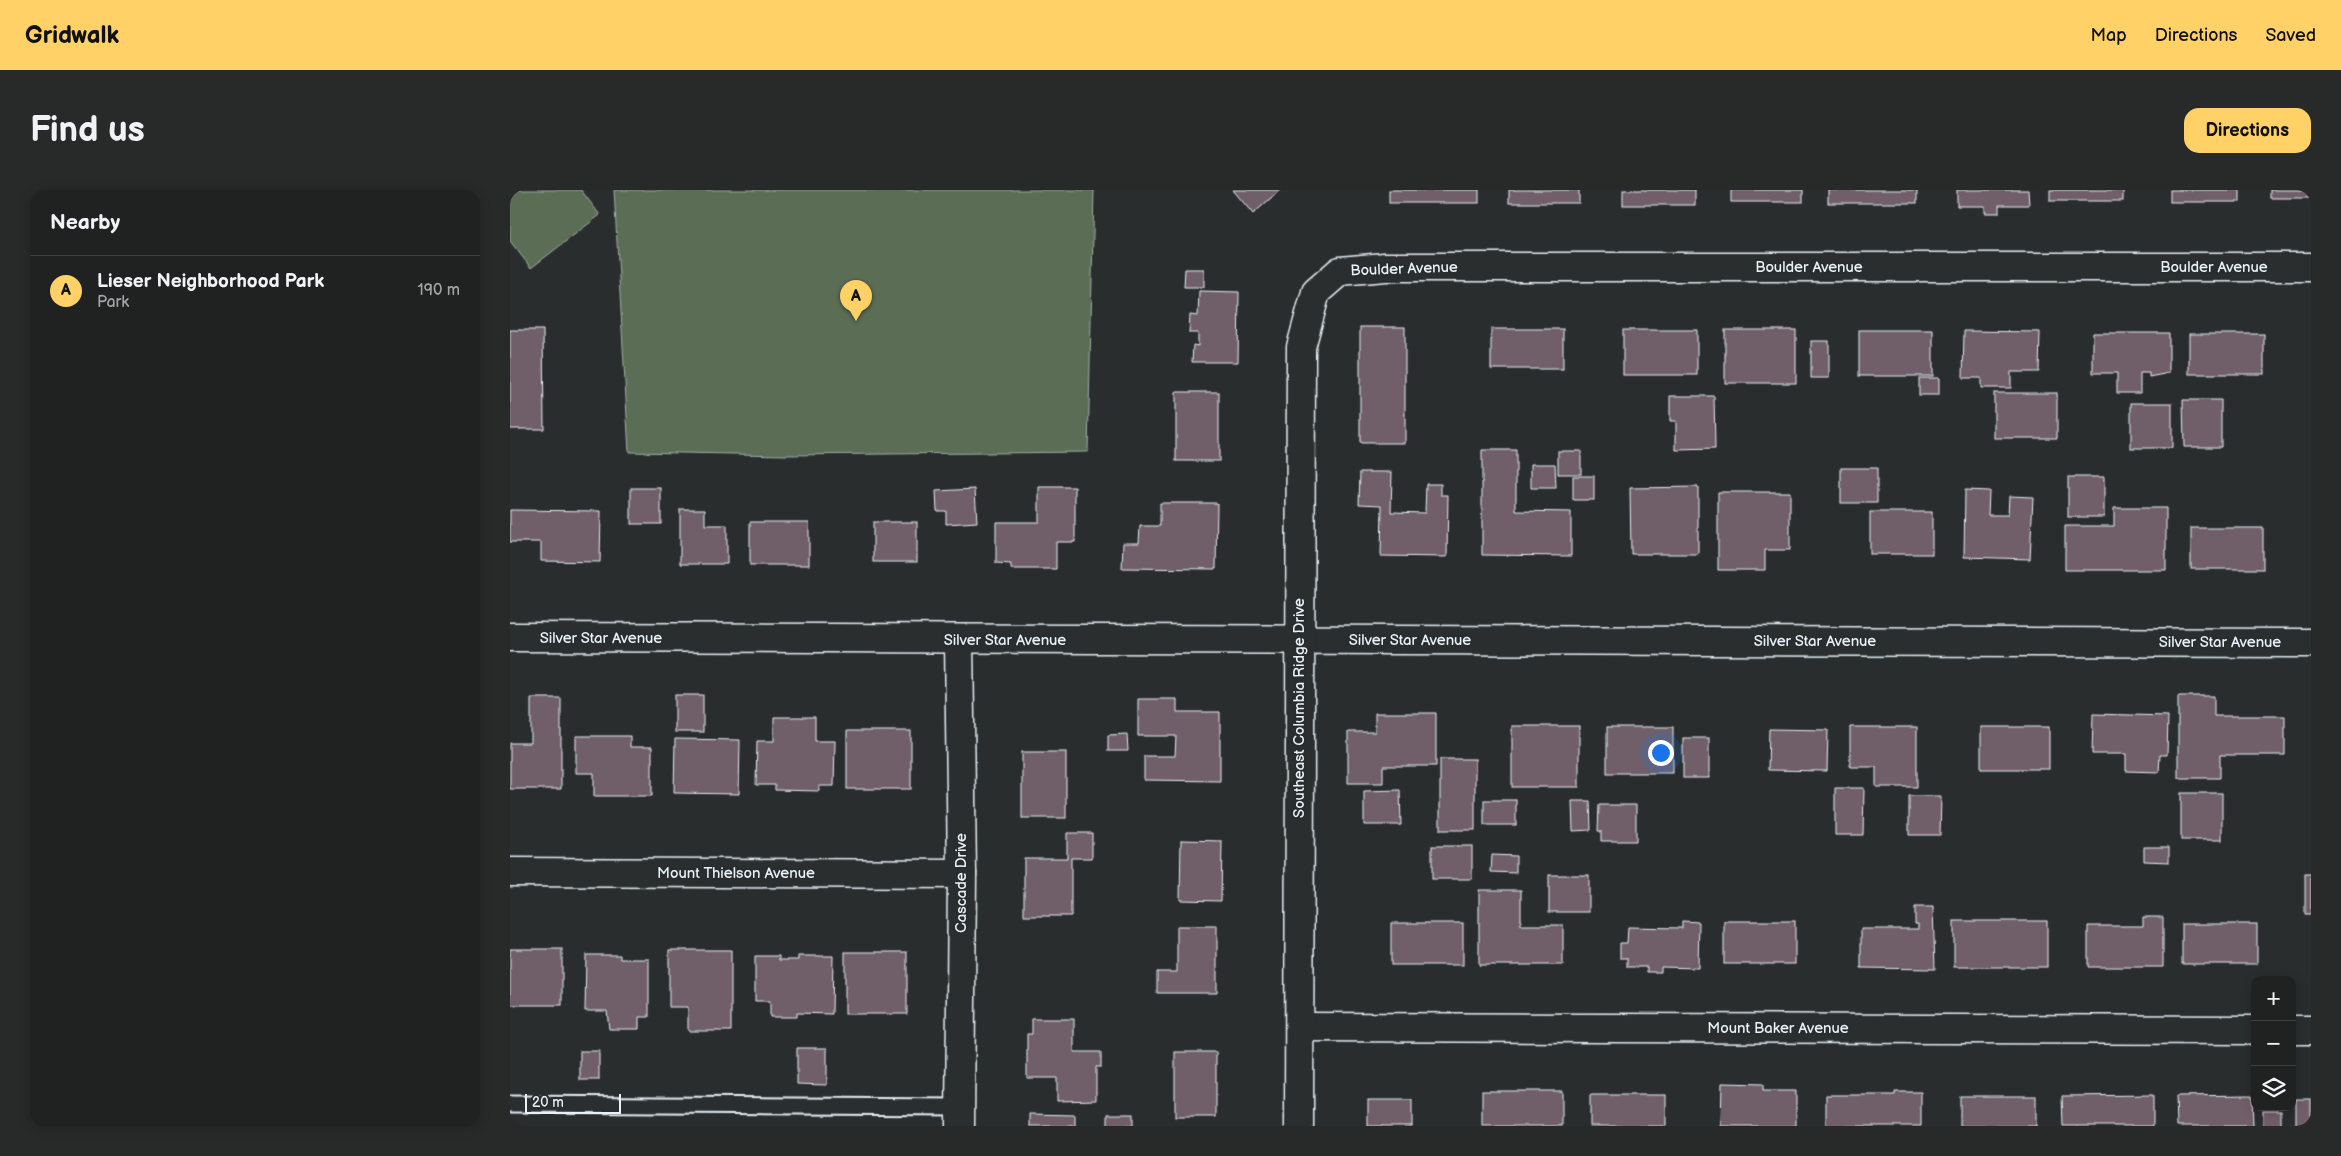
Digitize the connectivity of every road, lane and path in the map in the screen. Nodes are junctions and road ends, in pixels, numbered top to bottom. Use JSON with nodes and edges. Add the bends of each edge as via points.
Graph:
{"nodes":[{"id":1,"x":2311,"y":266,"type":"edge"},
{"id":2,"x":1316,"y":292,"type":"joint"},
{"id":3,"x":510,"y":637,"type":"edge"},
{"id":4,"x":959,"y":640,"type":"junction"},
{"id":5,"x":1299,"y":640,"type":"junction"},
{"id":6,"x":2311,"y":643,"type":"edge"},
{"id":7,"x":510,"y":872,"type":"edge"},
{"id":8,"x":962,"y":874,"type":"junction"},
{"id":9,"x":1300,"y":1027,"type":"junction"},
{"id":10,"x":2251,"y":1030,"type":"edge"},
{"id":11,"x":2296,"y":1030,"type":"edge"},
{"id":12,"x":2311,"y":1030,"type":"edge"},
{"id":13,"x":510,"y":1104,"type":"edge"},
{"id":14,"x":960,"y":1117,"type":"edge"},
{"id":15,"x":1299,"y":1126,"type":"edge"}],
"edges":[{"from":1,"to":2,"type":"street","name":"Boulder Avenue","via":[[1385,266],[1340,271]]},
{"from":2,"to":5,"type":"street","name":"Southeast Columbia Ridge Drive","via":[[1301,347]]},
{"from":3,"to":4,"type":"street","name":"Silver Star Avenue"},
{"from":4,"to":5,"type":"street","name":"Silver Star Avenue"},
{"from":4,"to":8,"type":"street","name":"Cascade Drive"},
{"from":5,"to":6,"type":"street","name":"Silver Star Avenue"},
{"from":5,"to":9,"type":"street","name":"Southeast Columbia Ridge Drive"},
{"from":7,"to":8,"type":"street","name":"Mount Thielson Avenue"},
{"from":8,"to":14,"type":"street","name":"Cascade Drive"},
{"from":9,"to":10,"type":"street","name":"Mount Baker Avenue"},
{"from":9,"to":15,"type":"street","name":"Southeast Columbia Ridge Drive"},
{"from":11,"to":12,"type":"street"},
{"from":13,"to":14,"type":"lane"}]}
